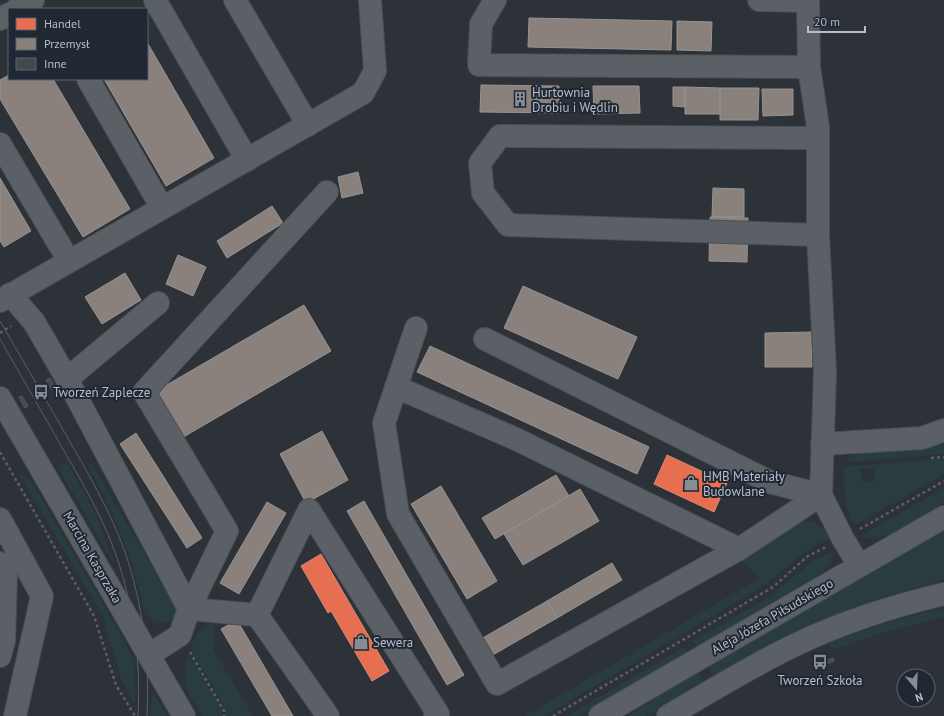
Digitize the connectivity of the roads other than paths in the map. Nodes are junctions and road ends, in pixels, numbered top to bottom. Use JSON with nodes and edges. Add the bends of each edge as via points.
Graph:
{"nodes":[{"id":1,"x":33,"y":0,"type":"edge"},
{"id":2,"x":155,"y":0,"type":"edge"},
{"id":3,"x":235,"y":0,"type":"edge"},
{"id":4,"x":370,"y":0,"type":"edge"},
{"id":5,"x":495,"y":0,"type":"edge"},
{"id":6,"x":759,"y":0,"type":"edge"},
{"id":7,"x":808,"y":1,"type":"edge"},
{"id":8,"x":20,"y":8,"type":"edge"},
{"id":9,"x":809,"y":67,"type":"junction"},
{"id":10,"x":89,"y":80,"type":"edge"},
{"id":11,"x":308,"y":124,"type":"junction"},
{"id":12,"x":818,"y":138,"type":"junction"},
{"id":13,"x":0,"y":144,"type":"edge"},
{"id":14,"x":247,"y":160,"type":"junction"},
{"id":15,"x":327,"y":192,"type":"dead end"},
{"id":16,"x":162,"y":208,"type":"junction"},
{"id":17,"x":818,"y":235,"type":"junction"},
{"id":18,"x":69,"y":261,"type":"junction"},
{"id":19,"x":5,"y":298,"type":"edge"},
{"id":20,"x":158,"y":304,"type":"dead end"},
{"id":21,"x":416,"y":328,"type":"dead end"},
{"id":22,"x":485,"y":339,"type":"dead end"},
{"id":23,"x":67,"y":379,"type":"junction"},
{"id":24,"x":396,"y":386,"type":"junction"},
{"id":25,"x":2,"y":404,"type":"edge"},
{"id":26,"x":944,"y":430,"type":"edge"},
{"id":27,"x":822,"y":444,"type":"junction"},
{"id":28,"x":821,"y":495,"type":"junction"},
{"id":29,"x":944,"y":517,"type":"edge"},
{"id":30,"x":0,"y":519,"type":"edge"},
{"id":31,"x":739,"y":549,"type":"junction"},
{"id":32,"x":0,"y":563,"type":"edge"},
{"id":33,"x":859,"y":565,"type":"junction"},
{"id":34,"x":944,"y":594,"type":"edge"},
{"id":35,"x":189,"y":609,"type":"junction"},
{"id":36,"x":257,"y":615,"type":"junction"},
{"id":37,"x":149,"y":655,"type":"junction"},
{"id":38,"x":0,"y":656,"type":"edge"},
{"id":39,"x":15,"y":716,"type":"edge"},
{"id":40,"x":184,"y":716,"type":"edge"},
{"id":41,"x":328,"y":716,"type":"edge"},
{"id":42,"x":435,"y":716,"type":"edge"},
{"id":43,"x":600,"y":716,"type":"edge"},
{"id":44,"x":668,"y":716,"type":"edge"}],
"edges":[{"from":1,"to":8,"type":"street"},
{"from":2,"to":14,"type":"street"},
{"from":3,"to":11,"type":"street"},
{"from":4,"to":11,"type":"street","via":[[375,71],[363,93]]},
{"from":5,"to":9,"type":"street","via":[[481,24],[480,65]]},
{"from":6,"to":7,"type":"street"},
{"from":7,"to":9,"type":"street"},
{"from":9,"to":12,"type":"street"},
{"from":10,"to":16,"type":"street"},
{"from":11,"to":14,"type":"street"},
{"from":12,"to":17,"type":"street"},
{"from":12,"to":17,"type":"street","via":[[500,136],[480,163],[483,193],[508,225]]},
{"from":13,"to":18,"type":"street"},
{"from":14,"to":16,"type":"street"},
{"from":15,"to":35,"type":"street","via":[[144,392],[227,531]]},
{"from":16,"to":18,"type":"street"},
{"from":17,"to":27,"type":"street","via":[[825,372]]},
{"from":18,"to":19,"type":"street"},
{"from":19,"to":23,"type":"street","via":[[34,322]]},
{"from":20,"to":23,"type":"street"},
{"from":21,"to":24,"type":"street"},
{"from":22,"to":28,"type":"street","via":[[770,482]]},
{"from":23,"to":35,"type":"street"},
{"from":24,"to":31,"type":"street","via":[[516,439]]},
{"from":24,"to":31,"type":"street","via":[[384,423],[398,514],[497,684]]},
{"from":25,"to":37,"type":"street","name":"Marcina Kasprzaka"},
{"from":26,"to":27,"type":"street","via":[[922,438]]},
{"from":27,"to":28,"type":"street"},
{"from":28,"to":31,"type":"street"},
{"from":28,"to":33,"type":"street"},
{"from":29,"to":33,"type":"street","name":"Aleja Józefa Piłsudskiego"},
{"from":30,"to":39,"type":"street","via":[[42,596]]},
{"from":32,"to":38,"type":"street","via":[[6,572],[4,641]]},
{"from":33,"to":43,"type":"street","name":"Aleja Józefa Piłsudskiego"},
{"from":34,"to":44,"type":"street","via":[[893,607],[816,635],[750,668]]},
{"from":35,"to":36,"type":"street"},
{"from":35,"to":37,"type":"street","via":[[180,635]]},
{"from":36,"to":41,"type":"street"},
{"from":36,"to":42,"type":"street","via":[[309,510],[438,714]]},
{"from":37,"to":40,"type":"street","name":"Marcina Kasprzaka"}]}
